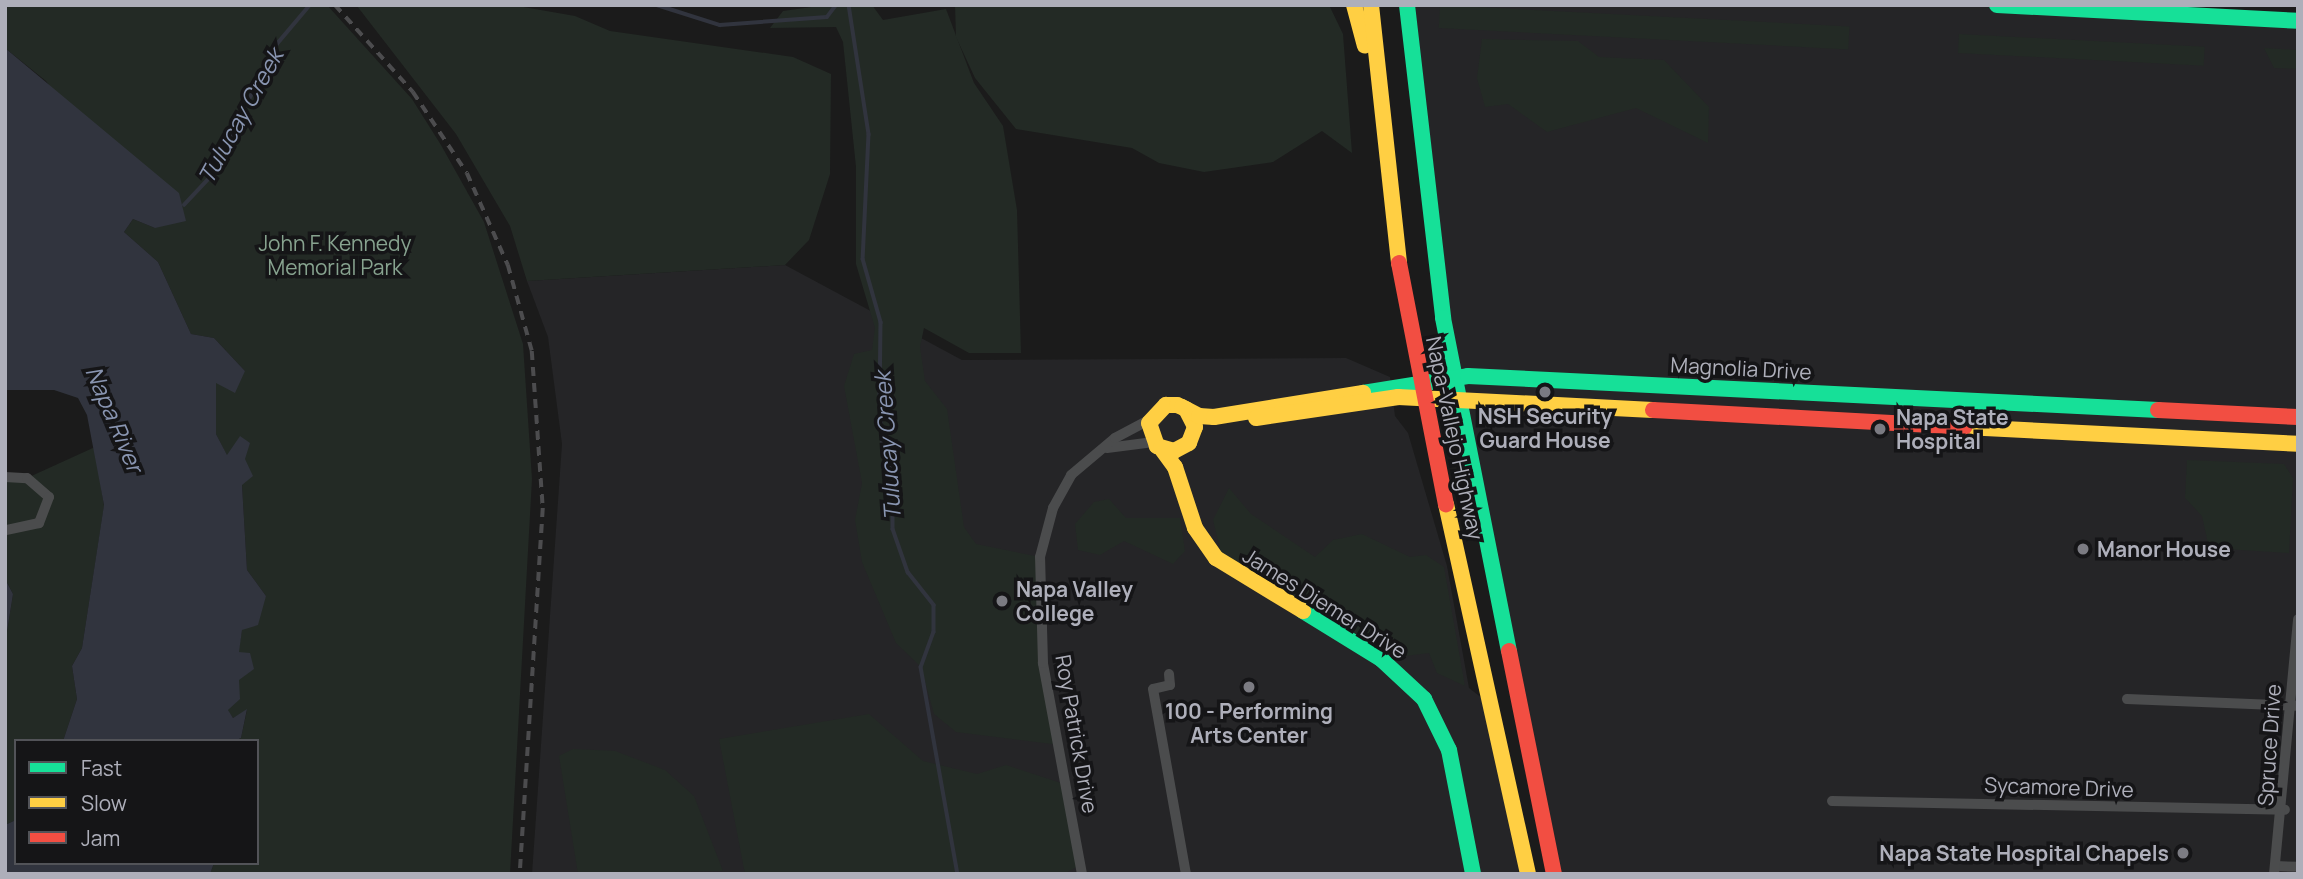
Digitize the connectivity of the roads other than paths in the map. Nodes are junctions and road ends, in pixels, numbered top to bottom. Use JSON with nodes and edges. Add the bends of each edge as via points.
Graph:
{"nodes":[{"id":1,"x":1354,"y":5,"type":"edge"},
{"id":2,"x":1371,"y":5,"type":"edge"},
{"id":3,"x":1407,"y":5,"type":"edge"},
{"id":4,"x":1415,"y":5,"type":"edge"},
{"id":5,"x":1997,"y":5,"type":"edge"},
{"id":6,"x":2168,"y":10,"type":"edge"},
{"id":7,"x":2298,"y":21,"type":"edge"},
{"id":8,"x":1412,"y":60,"type":"junction"},
{"id":9,"x":1378,"y":99,"type":"junction"},
{"id":10,"x":1454,"y":377,"type":"junction"},
{"id":11,"x":1527,"y":378,"type":"junction"},
{"id":12,"x":1419,"y":380,"type":"junction"},
{"id":13,"x":1799,"y":392,"type":"junction"},
{"id":14,"x":1829,"y":394,"type":"junction"},
{"id":15,"x":1423,"y":399,"type":"junction"},
{"id":16,"x":1458,"y":399,"type":"junction"},
{"id":17,"x":1525,"y":404,"type":"junction"},
{"id":18,"x":1186,"y":410,"type":"junction"},
{"id":19,"x":2298,"y":417,"type":"edge"},
{"id":20,"x":1150,"y":419,"type":"junction"},
{"id":21,"x":1797,"y":419,"type":"junction"},
{"id":22,"x":1828,"y":420,"type":"junction"},
{"id":23,"x":1192,"y":440,"type":"junction"},
{"id":24,"x":2298,"y":444,"type":"edge"},
{"id":25,"x":1157,"y":445,"type":"junction"},
{"id":26,"x":1098,"y":451,"type":"junction"},
{"id":27,"x":5,"y":477,"type":"edge"},
{"id":28,"x":1183,"y":489,"type":"junction"},
{"id":29,"x":5,"y":530,"type":"edge"},
{"id":30,"x":2298,"y":619,"type":"edge"},
{"id":31,"x":1169,"y":674,"type":"dead end"},
{"id":32,"x":2127,"y":699,"type":"dead end"},
{"id":33,"x":2295,"y":706,"type":"edge"},
{"id":34,"x":1832,"y":800,"type":"dead end"},
{"id":35,"x":2285,"y":810,"type":"junction"},
{"id":36,"x":2298,"y":867,"type":"edge"},
{"id":37,"x":2275,"y":870,"type":"edge"},
{"id":38,"x":1082,"y":874,"type":"edge"},
{"id":39,"x":1186,"y":874,"type":"edge"},
{"id":40,"x":1473,"y":874,"type":"edge"},
{"id":41,"x":1528,"y":874,"type":"edge"},
{"id":42,"x":1554,"y":874,"type":"edge"}],
"edges":[{"from":1,"to":9,"type":"street"},
{"from":2,"to":9,"type":"street","name":"Napa-Vallejo Highway"},
{"from":3,"to":8,"type":"street","name":"Napa-Vallejo Highway"},
{"from":4,"to":8,"type":"street"},
{"from":5,"to":6,"type":"street"},
{"from":6,"to":7,"type":"street"},
{"from":8,"to":10,"type":"street","name":"Napa-Vallejo Highway"},
{"from":9,"to":12,"type":"street","name":"Napa-Vallejo Highway"},
{"from":10,"to":11,"type":"street","name":"Magnolia Drive"},
{"from":10,"to":12,"type":"street","name":"Magnolia Drive"},
{"from":10,"to":16,"type":"street","name":"Napa-Vallejo Highway"},
{"from":11,"to":13,"type":"street","name":"Magnolia Drive"},
{"from":11,"to":17,"type":"street"},
{"from":12,"to":15,"type":"street","name":"Napa-Vallejo Highway"},
{"from":12,"to":18,"type":"street","name":"Magnolia Drive","via":[[1214,417]]},
{"from":13,"to":14,"type":"street","name":"Magnolia Drive"},
{"from":13,"to":21,"type":"street"},
{"from":14,"to":19,"type":"street","name":"Magnolia Drive"},
{"from":14,"to":22,"type":"street"},
{"from":15,"to":16,"type":"street"},
{"from":15,"to":23,"type":"street","via":[[1398,397],[1219,424]]},
{"from":15,"to":41,"type":"street","name":"Napa-Vallejo Highway"},
{"from":16,"to":17,"type":"street"},
{"from":16,"to":42,"type":"street","name":"Napa-Vallejo Highway"},
{"from":17,"to":21,"type":"street"},
{"from":18,"to":20,"type":"street","name":"Magnolia Drive","via":[[1167,405]]},
{"from":18,"to":23,"type":"street"},
{"from":20,"to":25,"type":"street"},
{"from":20,"to":26,"type":"street","name":"Roy Patrick Drive"},
{"from":21,"to":22,"type":"street"},
{"from":22,"to":24,"type":"street"},
{"from":23,"to":25,"type":"street"},
{"from":23,"to":28,"type":"street","name":"James Diemer Drive"},
{"from":25,"to":26,"type":"street","name":"Roy Patrick Drive","via":[[1130,440]]},
{"from":25,"to":28,"type":"street","name":"James Diemer Drive"},
{"from":26,"to":38,"type":"street","name":"Roy Patrick Drive","via":[[1071,475],[1053,508],[1037,594]]},
{"from":27,"to":29,"type":"street","via":[[27,478],[46,488],[48,508],[39,523]]},
{"from":28,"to":40,"type":"street","name":"James Diemer Drive","via":[[1195,528],[1224,565],[1364,648],[1424,699],[1450,750]]},
{"from":30,"to":33,"type":"street","name":"Spruce Drive"},
{"from":31,"to":39,"type":"street","via":[[1170,685],[1153,689]]},
{"from":32,"to":33,"type":"street"},
{"from":33,"to":35,"type":"street","name":"Spruce Drive"},
{"from":34,"to":35,"type":"street","name":"Sycamore Drive"},
{"from":35,"to":37,"type":"street","name":"Spruce Drive"},
{"from":36,"to":37,"type":"street"}]}
